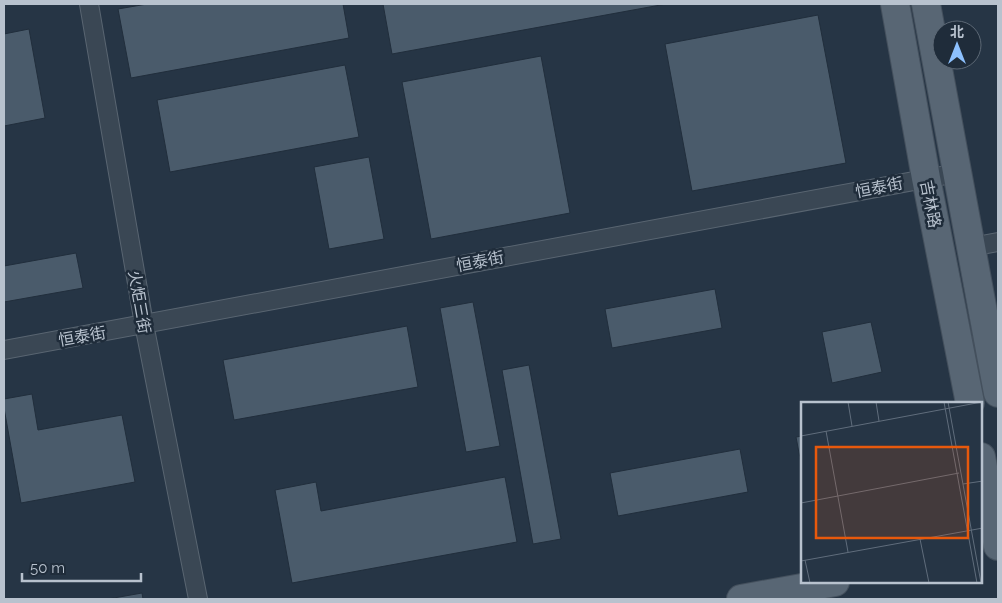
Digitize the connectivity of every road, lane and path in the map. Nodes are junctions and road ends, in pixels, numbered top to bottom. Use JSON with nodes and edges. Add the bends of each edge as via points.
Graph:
{"nodes":[{"id":1,"x":89,"y":4,"type":"edge"},
{"id":2,"x":895,"y":4,"type":"edge"},
{"id":3,"x":926,"y":4,"type":"edge"},
{"id":4,"x":957,"y":172,"type":"junction"},
{"id":5,"x":926,"y":178,"type":"junction"},
{"id":6,"x":998,"y":242,"type":"edge"},
{"id":7,"x":970,"y":248,"type":"junction"},
{"id":8,"x":144,"y":324,"type":"junction"},
{"id":9,"x":4,"y":350,"type":"edge"},
{"id":10,"x":998,"y":393,"type":"edge"},
{"id":11,"x":970,"y":402,"type":"edge"},
{"id":12,"x":982,"y":462,"type":"edge"},
{"id":13,"x":998,"y":546,"type":"edge"},
{"id":14,"x":998,"y":551,"type":"edge"},
{"id":15,"x":982,"y":554,"type":"edge"},
{"id":16,"x":829,"y":583,"type":"edge"},
{"id":17,"x":198,"y":599,"type":"edge"},
{"id":18,"x":741,"y":599,"type":"edge"}],
"edges":[{"from":1,"to":8,"type":"street","name":"火炬三街"},
{"from":2,"to":5,"type":"main road","name":"吉林路"},
{"from":3,"to":4,"type":"main road","name":"吉林路"},
{"from":4,"to":5,"type":"street","name":"恒泰街"},
{"from":4,"to":7,"type":"main road","name":"吉林路"},
{"from":5,"to":8,"type":"street","name":"恒泰街"},
{"from":5,"to":11,"type":"main road","name":"吉林路"},
{"from":6,"to":7,"type":"street"},
{"from":7,"to":10,"type":"main road","name":"吉林路"},
{"from":8,"to":9,"type":"street","name":"恒泰街"},
{"from":8,"to":17,"type":"street","name":"火炬三街"},
{"from":12,"to":13,"type":"main road"},
{"from":14,"to":15,"type":"main road"},
{"from":16,"to":18,"type":"main road"}]}
